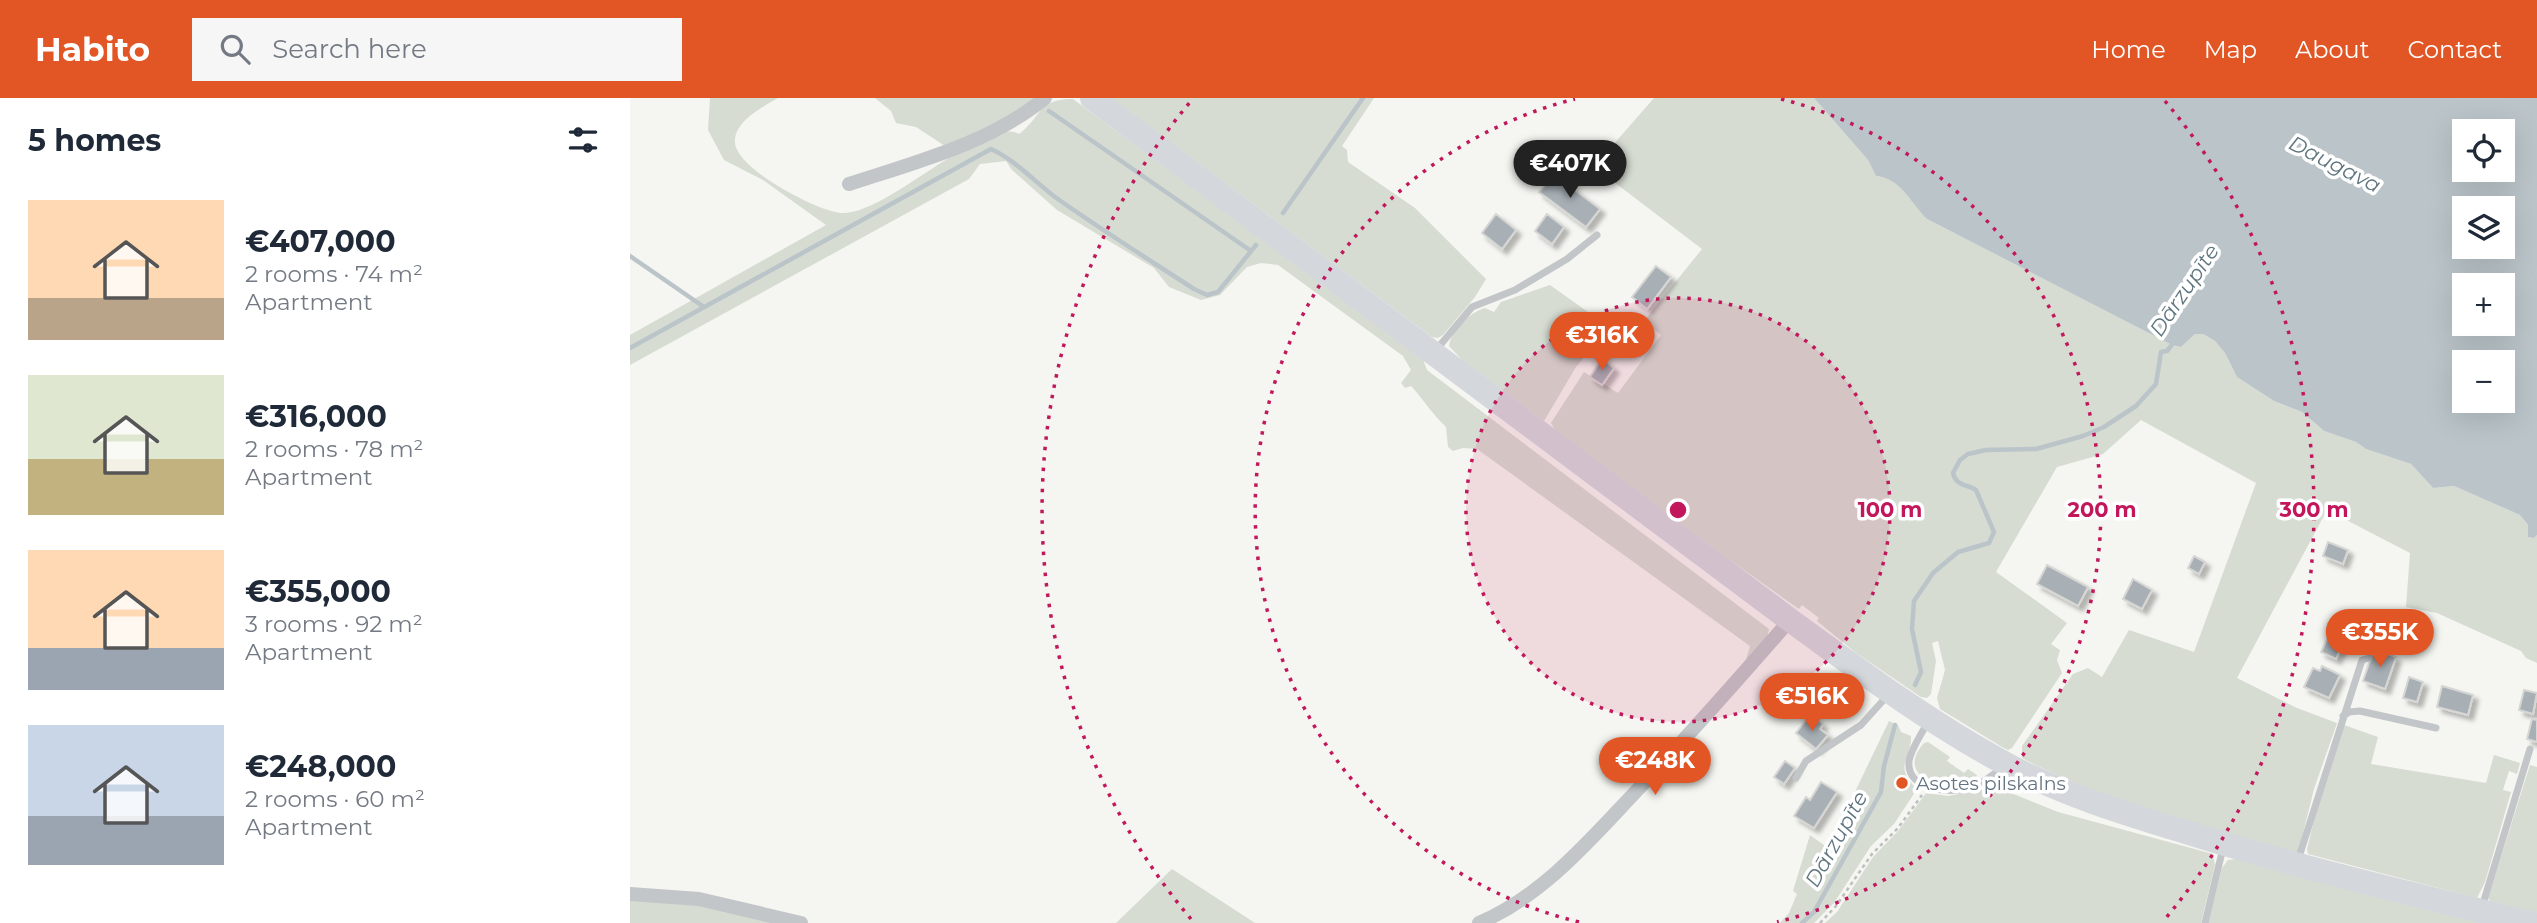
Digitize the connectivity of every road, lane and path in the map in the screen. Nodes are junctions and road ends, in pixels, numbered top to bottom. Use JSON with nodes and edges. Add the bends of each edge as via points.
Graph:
{"nodes":[{"id":1,"x":1045,"y":98,"type":"edge"},
{"id":2,"x":1092,"y":98,"type":"edge"},
{"id":3,"x":849,"y":184,"type":"dead end"},
{"id":4,"x":1597,"y":236,"type":"dead end"},
{"id":5,"x":1433,"y":354,"type":"junction"},
{"id":6,"x":1790,"y":620,"type":"junction"},
{"id":7,"x":2369,"y":658,"type":"dead end"},
{"id":8,"x":1890,"y":692,"type":"junction"},
{"id":9,"x":2343,"y":716,"type":"junction"},
{"id":10,"x":1930,"y":718,"type":"junction"},
{"id":11,"x":2436,"y":729,"type":"dead end"},
{"id":12,"x":2530,"y":749,"type":"dead end"},
{"id":13,"x":2007,"y":764,"type":"junction"},
{"id":14,"x":1796,"y":778,"type":"dead end"},
{"id":15,"x":1928,"y":787,"type":"junction"},
{"id":16,"x":2224,"y":844,"type":"junction"},
{"id":17,"x":2297,"y":864,"type":"junction"},
{"id":18,"x":630,"y":894,"type":"edge"},
{"id":19,"x":2481,"y":911,"type":"junction"},
{"id":20,"x":801,"y":923,"type":"edge"},
{"id":21,"x":1479,"y":923,"type":"edge"},
{"id":22,"x":1820,"y":923,"type":"edge"},
{"id":23,"x":2205,"y":923,"type":"edge"},
{"id":24,"x":2531,"y":923,"type":"edge"}],
"edges":[{"from":1,"to":3,"type":"street","via":[[1013,121],[939,155]]},
{"from":2,"to":5,"type":"highway"},
{"from":4,"to":5,"type":"lane","via":[[1515,290],[1472,307]]},
{"from":5,"to":6,"type":"highway"},
{"from":6,"to":8,"type":"highway"},
{"from":6,"to":21,"type":"street","via":[[1582,848],[1533,892]]},
{"from":7,"to":9,"type":"lane","via":[[2362,660]]},
{"from":8,"to":10,"type":"highway"},
{"from":8,"to":14,"type":"lane","via":[[1861,725],[1806,761]]},
{"from":9,"to":11,"type":"lane","via":[[2360,711]]},
{"from":9,"to":17,"type":"lane"},
{"from":10,"to":13,"type":"highway"},
{"from":10,"to":15,"type":"lane","via":[[1909,765],[1913,777]]},
{"from":12,"to":19,"type":"lane"},
{"from":13,"to":15,"type":"lane","via":[[1968,789]]},
{"from":13,"to":16,"type":"highway","via":[[2089,800]]},
{"from":15,"to":22,"type":"path"},
{"from":16,"to":17,"type":"highway"},
{"from":16,"to":23,"type":"lane"},
{"from":17,"to":19,"type":"highway"},
{"from":18,"to":20,"type":"street","via":[[699,899]]},
{"from":19,"to":24,"type":"highway"}]}
